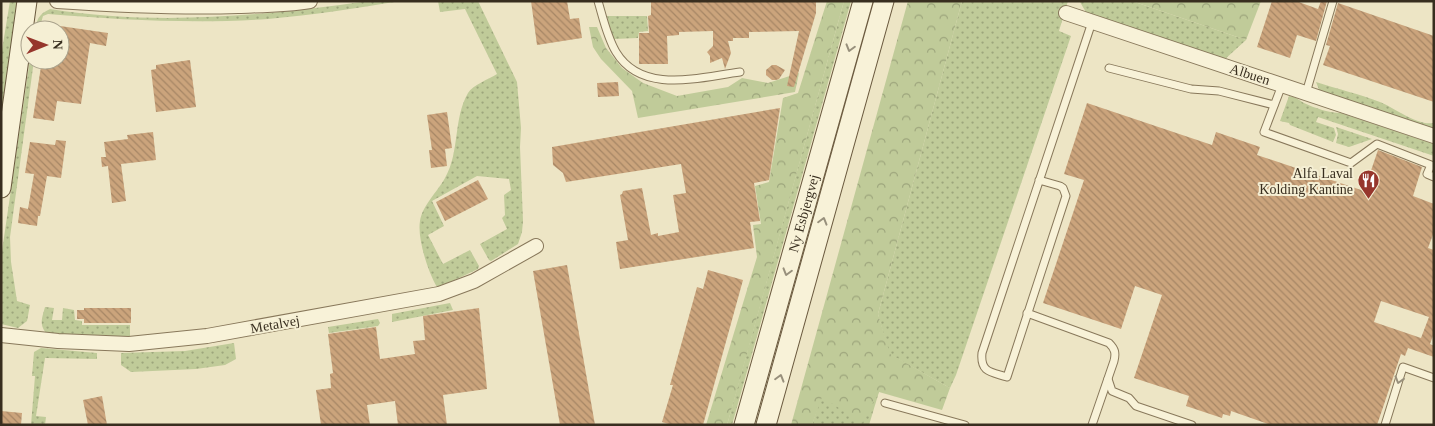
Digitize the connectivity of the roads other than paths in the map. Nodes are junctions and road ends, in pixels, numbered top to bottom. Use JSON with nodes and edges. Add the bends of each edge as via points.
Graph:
{"nodes":[{"id":1,"x":27,"y":1,"type":"edge"},
{"id":2,"x":57,"y":1,"type":"edge"},
{"id":3,"x":310,"y":1,"type":"edge"},
{"id":4,"x":598,"y":1,"type":"edge"},
{"id":5,"x":863,"y":1,"type":"edge"},
{"id":6,"x":884,"y":1,"type":"edge"},
{"id":7,"x":1333,"y":1,"type":"edge"},
{"id":8,"x":109,"y":3,"type":"edge"},
{"id":9,"x":252,"y":3,"type":"edge"},
{"id":10,"x":1066,"y":13,"type":"dead end"},
{"id":11,"x":1092,"y":22,"type":"junction"},
{"id":12,"x":1108,"y":68,"type":"dead end"},
{"id":13,"x":740,"y":72,"type":"dead end"},
{"id":14,"x":1282,"y":85,"type":"junction"},
{"id":15,"x":1306,"y":93,"type":"junction"},
{"id":16,"x":1274,"y":105,"type":"junction"},
{"id":17,"x":6,"y":124,"type":"edge"},
{"id":18,"x":1434,"y":136,"type":"edge"},
{"id":19,"x":1434,"y":177,"type":"edge"},
{"id":20,"x":1039,"y":180,"type":"junction"},
{"id":21,"x":1,"y":188,"type":"edge"},
{"id":22,"x":536,"y":246,"type":"dead end"},
{"id":23,"x":1027,"y":313,"type":"junction"},
{"id":24,"x":1,"y":334,"type":"edge"},
{"id":25,"x":1434,"y":378,"type":"edge"},
{"id":26,"x":1108,"y":379,"type":"junction"},
{"id":27,"x":885,"y":403,"type":"dead end"},
{"id":28,"x":744,"y":425,"type":"edge"},
{"id":29,"x":766,"y":425,"type":"edge"},
{"id":30,"x":965,"y":425,"type":"edge"},
{"id":31,"x":1092,"y":425,"type":"edge"},
{"id":32,"x":1192,"y":425,"type":"edge"},
{"id":33,"x":1385,"y":425,"type":"edge"}],
"edges":[{"from":1,"to":17,"type":"street"},
{"from":2,"to":8,"type":"street"},
{"from":3,"to":9,"type":"street"},
{"from":4,"to":13,"type":"lane","via":[[616,52],[631,69],[646,78],[667,81]]},
{"from":5,"to":28,"type":"street","name":"Ny Esbjergvej","one_way":true},
{"from":29,"to":6,"type":"street","name":"Ny Esbjergvej","one_way":true},
{"from":7,"to":15,"type":"lane"},
{"from":8,"to":9,"type":"street","via":[[147,7]]},
{"from":10,"to":11,"type":"street","name":"Albuen"},
{"from":11,"to":14,"type":"street","name":"Albuen"},
{"from":11,"to":20,"type":"lane"},
{"from":12,"to":16,"type":"lane"},
{"from":14,"to":15,"type":"street","name":"Albuen"},
{"from":14,"to":16,"type":"lane"},
{"from":15,"to":18,"type":"street","name":"Albuen"},
{"from":16,"to":19,"type":"lane","via":[[1264,132],[1351,163],[1377,144],[1431,165],[1427,174]]},
{"from":17,"to":21,"type":"street"},
{"from":20,"to":23,"type":"lane","via":[[1060,186],[1066,196]]},
{"from":20,"to":23,"type":"lane","via":[[982,353],[981,363],[986,370],[1007,377]]},
{"from":22,"to":24,"type":"street","name":"Metalvej","via":[[474,281],[439,294],[207,336],[129,344],[58,341]]},
{"from":23,"to":26,"type":"lane","via":[[1109,343],[1116,353]]},
{"from":25,"to":33,"type":"lane","one_way":true,"via":[[1403,367]]},
{"from":26,"to":31,"type":"lane"},
{"from":26,"to":32,"type":"lane","via":[[1112,391],[1129,398],[1136,406]]},
{"from":27,"to":30,"type":"lane"}]}
